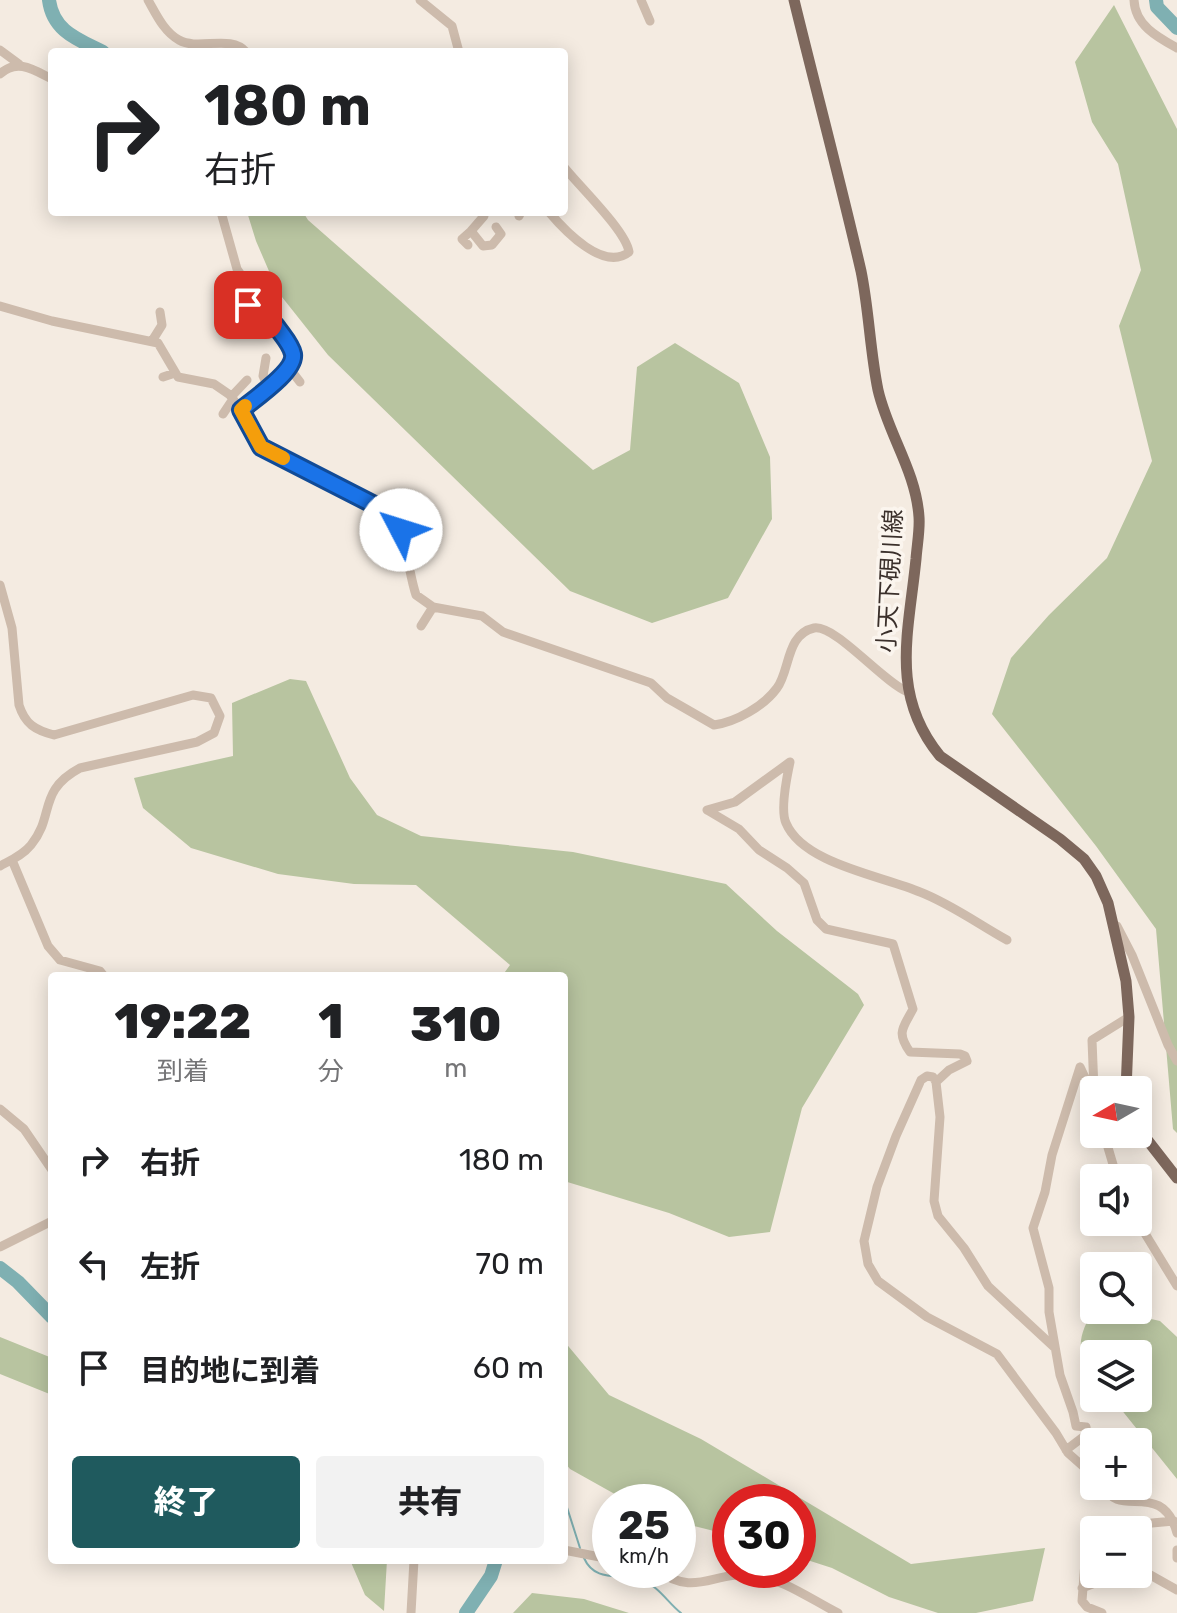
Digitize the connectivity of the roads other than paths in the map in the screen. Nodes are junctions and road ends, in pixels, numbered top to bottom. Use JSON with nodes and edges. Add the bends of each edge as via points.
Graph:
{"nodes":[{"id":1,"x":148,"y":0,"type":"edge"},
{"id":2,"x":420,"y":0,"type":"edge"},
{"id":3,"x":641,"y":0,"type":"edge"},
{"id":4,"x":794,"y":0,"type":"edge"},
{"id":5,"x":1134,"y":0,"type":"edge"},
{"id":6,"x":650,"y":21,"type":"dead end"},
{"id":7,"x":243,"y":48,"type":"edge"},
{"id":8,"x":458,"y":48,"type":"edge"},
{"id":9,"x":1177,"y":48,"type":"edge"},
{"id":10,"x":0,"y":50,"type":"edge"},
{"id":11,"x":19,"y":64,"type":"junction"},
{"id":12,"x":0,"y":74,"type":"edge"},
{"id":13,"x":48,"y":77,"type":"edge"},
{"id":14,"x":568,"y":172,"type":"edge"},
{"id":15,"x":222,"y":216,"type":"edge"},
{"id":16,"x":484,"y":216,"type":"edge"},
{"id":17,"x":552,"y":216,"type":"edge"},
{"id":18,"x":496,"y":227,"type":"dead end"},
{"id":19,"x":471,"y":231,"type":"junction"},
{"id":20,"x":468,"y":245,"type":"dead end"},
{"id":21,"x":248,"y":305,"type":"dead end"},
{"id":22,"x":0,"y":306,"type":"edge"},
{"id":23,"x":160,"y":312,"type":"dead end"},
{"id":24,"x":276,"y":326,"type":"junction"},
{"id":25,"x":152,"y":341,"type":"junction"},
{"id":26,"x":266,"y":358,"type":"dead end"},
{"id":27,"x":290,"y":369,"type":"junction"},
{"id":28,"x":175,"y":373,"type":"junction"},
{"id":29,"x":163,"y":377,"type":"dead end"},
{"id":30,"x":247,"y":380,"type":"dead end"},
{"id":31,"x":300,"y":382,"type":"dead end"},
{"id":32,"x":268,"y":387,"type":"junction"},
{"id":33,"x":232,"y":398,"type":"junction"},
{"id":34,"x":241,"y":410,"type":"junction"},
{"id":35,"x":223,"y":414,"type":"dead end"},
{"id":36,"x":0,"y":585,"type":"edge"},
{"id":37,"x":433,"y":607,"type":"junction"},
{"id":38,"x":421,"y":626,"type":"dead end"},
{"id":39,"x":908,"y":692,"type":"junction"},
{"id":40,"x":12,"y":860,"type":"junction"},
{"id":41,"x":0,"y":866,"type":"edge"},
{"id":42,"x":1108,"y":903,"type":"junction"},
{"id":43,"x":1007,"y":940,"type":"dead end"},
{"id":44,"x":101,"y":972,"type":"edge"},
{"id":45,"x":1129,"y":1017,"type":"junction"},
{"id":46,"x":1177,"y":1061,"type":"edge"},
{"id":47,"x":1084,"y":1076,"type":"edge"},
{"id":48,"x":1093,"y":1076,"type":"edge"},
{"id":49,"x":1127,"y":1076,"type":"edge"},
{"id":50,"x":936,"y":1082,"type":"junction"},
{"id":51,"x":0,"y":1109,"type":"edge"},
{"id":52,"x":1152,"y":1146,"type":"edge"},
{"id":53,"x":48,"y":1164,"type":"edge"},
{"id":54,"x":1177,"y":1178,"type":"edge"},
{"id":55,"x":48,"y":1223,"type":"edge"},
{"id":56,"x":1147,"y":1236,"type":"edge"},
{"id":57,"x":0,"y":1247,"type":"edge"},
{"id":58,"x":1177,"y":1286,"type":"edge"},
{"id":59,"x":1055,"y":1348,"type":"junction"},
{"id":60,"x":1066,"y":1450,"type":"junction"},
{"id":61,"x":1080,"y":1465,"type":"edge"},
{"id":62,"x":1114,"y":1500,"type":"edge"},
{"id":63,"x":1174,"y":1521,"type":"junction"},
{"id":64,"x":1152,"y":1523,"type":"edge"},
{"id":65,"x":1177,"y":1533,"type":"edge"},
{"id":66,"x":1177,"y":1550,"type":"edge"},
{"id":67,"x":568,"y":1551,"type":"edge"},
{"id":68,"x":592,"y":1556,"type":"edge"},
{"id":69,"x":1177,"y":1558,"type":"edge"},
{"id":70,"x":414,"y":1564,"type":"edge"},
{"id":71,"x":1152,"y":1576,"type":"edge"},
{"id":72,"x":696,"y":1582,"type":"edge"},
{"id":73,"x":1082,"y":1588,"type":"edge"},
{"id":74,"x":1177,"y":1590,"type":"edge"},
{"id":75,"x":411,"y":1613,"type":"edge"},
{"id":76,"x":838,"y":1613,"type":"edge"},
{"id":77,"x":1102,"y":1613,"type":"edge"}],
"edges":[{"from":1,"to":7,"type":"street","via":[[177,39]]},
{"from":2,"to":8,"type":"street","via":[[452,26]]},
{"from":3,"to":6,"type":"street"},
{"from":4,"to":39,"type":"main road","name":"小天下硯川線","via":[[861,272],[878,390],[916,493],[919,519],[906,640]]},
{"from":5,"to":9,"type":"street","via":[[1138,19]]},
{"from":10,"to":11,"type":"street"},
{"from":11,"to":12,"type":"street"},
{"from":11,"to":13,"type":"street"},
{"from":14,"to":17,"type":"street","via":[[621,232],[629,252],[615,259],[594,251]]},
{"from":15,"to":24,"type":"street","via":[[237,269]]},
{"from":16,"to":19,"type":"street"},
{"from":18,"to":19,"type":"street","via":[[501,234],[492,245],[483,246]]},
{"from":19,"to":20,"type":"street","via":[[462,239]]},
{"from":21,"to":24,"type":"street","via":[[259,321]]},
{"from":22,"to":25,"type":"street"},
{"from":23,"to":25,"type":"street","via":[[162,325]]},
{"from":24,"to":27,"type":"street","via":[[294,357]]},
{"from":25,"to":28,"type":"street"},
{"from":26,"to":32,"type":"street","via":[[263,376]]},
{"from":27,"to":31,"type":"street"},
{"from":27,"to":32,"type":"street"},
{"from":28,"to":29,"type":"street"},
{"from":28,"to":33,"type":"street","via":[[214,384]]},
{"from":30,"to":33,"type":"street"},
{"from":32,"to":34,"type":"street"},
{"from":33,"to":34,"type":"street"},
{"from":33,"to":35,"type":"street"},
{"from":34,"to":37,"type":"street","via":[[261,447],[394,518],[416,595]]},
{"from":36,"to":40,"type":"street","via":[[12,628],[19,705],[32,727],[54,735],[193,695],[211,698],[220,716],[214,733],[197,742],[66,775],[54,789],[33,843]]},
{"from":37,"to":38,"type":"street"},
{"from":37,"to":39,"type":"street","via":[[482,616],[503,632],[651,683],[714,725],[730,722],[767,698],[777,688],[798,640],[818,627]]},
{"from":39,"to":42,"type":"main road","name":"小天下硯川線","via":[[925,737],[940,756],[1084,859]]},
{"from":40,"to":41,"type":"street"},
{"from":40,"to":44,"type":"street","via":[[48,946],[60,960]]},
{"from":42,"to":45,"type":"main road","name":"小天下硯川線"},
{"from":42,"to":46,"type":"street"},
{"from":43,"to":50,"type":"street","via":[[922,892],[828,860],[803,843],[784,821],[790,762],[735,802],[707,810],[739,829],[804,883],[817,920],[826,929],[893,944],[913,1009],[901,1032],[903,1041],[910,1052],[960,1054],[967,1061]]},
{"from":45,"to":48,"type":"street","via":[[1092,1040]]},
{"from":45,"to":49,"type":"main road","name":"小天下硯川線"},
{"from":47,"to":59,"type":"street","via":[[1080,1067],[1033,1228],[1049,1288]]},
{"from":50,"to":59,"type":"street","via":[[938,1216],[988,1286]]},
{"from":50,"to":60,"type":"street","via":[[927,1076],[921,1080],[896,1136],[867,1222],[868,1264],[878,1281],[927,1317],[997,1354]]},
{"from":51,"to":53,"type":"street","via":[[24,1129]]},
{"from":52,"to":54,"type":"main road"},
{"from":55,"to":57,"type":"street"},
{"from":56,"to":58,"type":"street"},
{"from":59,"to":60,"type":"street","via":[[1076,1426],[1086,1427],[1087,1434]]},
{"from":60,"to":61,"type":"street"},
{"from":62,"to":63,"type":"street","via":[[1151,1502]]},
{"from":63,"to":64,"type":"street"},
{"from":63,"to":65,"type":"street"},
{"from":66,"to":69,"type":"street"},
{"from":67,"to":68,"type":"street"},
{"from":70,"to":75,"type":"street"},
{"from":71,"to":74,"type":"street"},
{"from":72,"to":76,"type":"street","via":[[756,1575]]},
{"from":73,"to":77,"type":"street","via":[[1084,1604]]}]}
